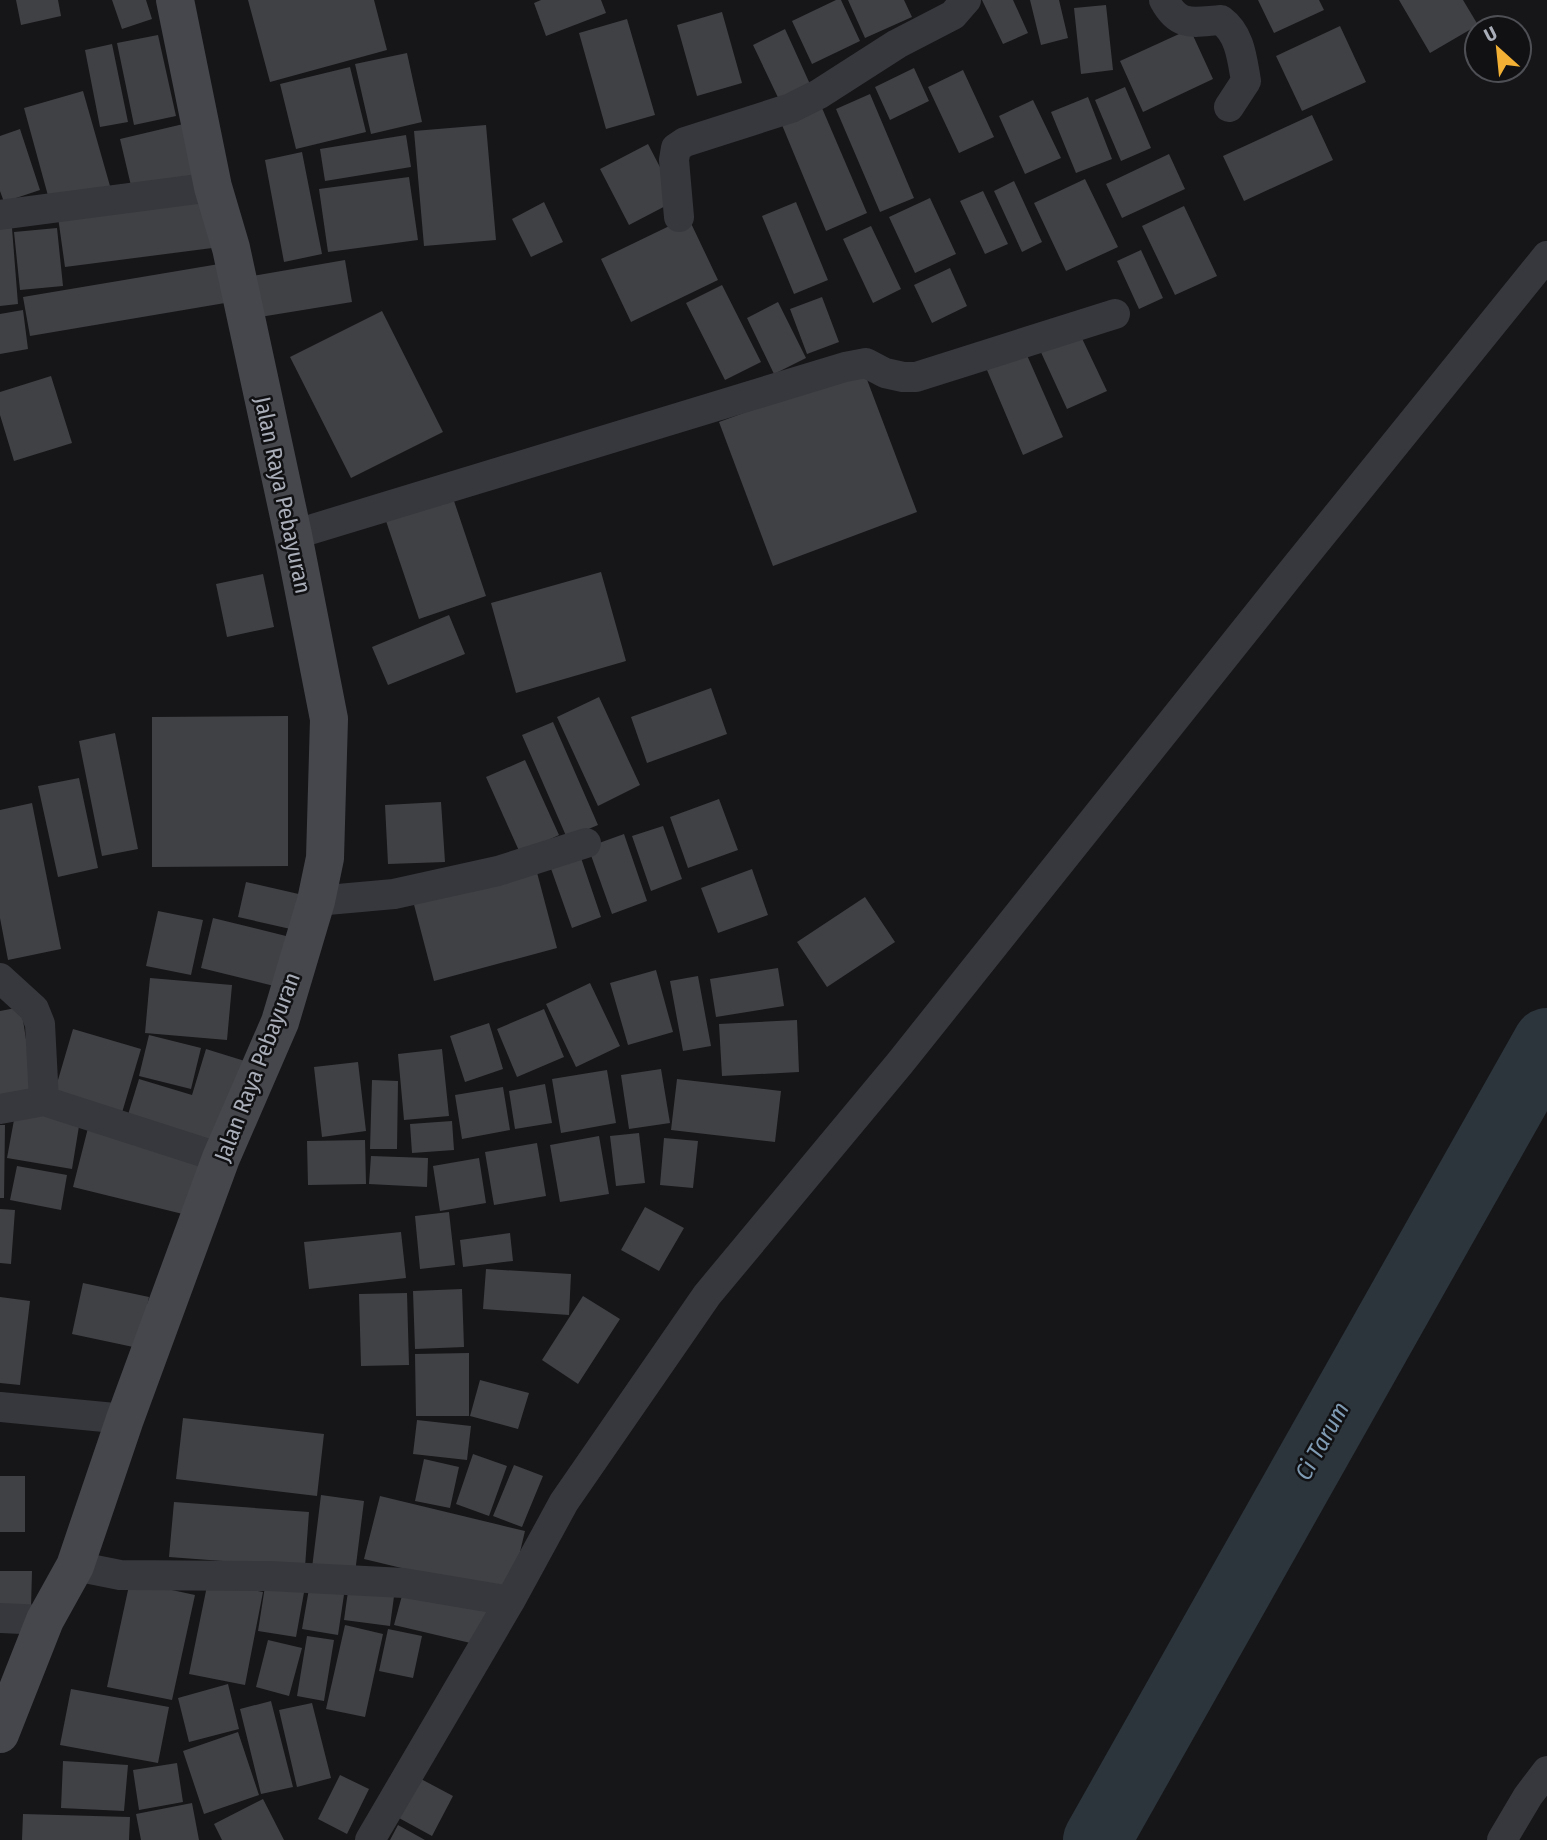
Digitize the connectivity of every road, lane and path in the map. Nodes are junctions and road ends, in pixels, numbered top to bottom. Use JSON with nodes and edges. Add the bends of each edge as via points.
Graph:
{"nodes":[{"id":1,"x":175,"y":0,"type":"edge"},
{"id":2,"x":966,"y":0,"type":"edge"},
{"id":3,"x":1164,"y":0,"type":"edge"},
{"id":4,"x":1229,"y":107,"type":"dead end"},
{"id":5,"x":214,"y":187,"type":"junction"},
{"id":6,"x":0,"y":215,"type":"edge"},
{"id":7,"x":679,"y":217,"type":"dead end"},
{"id":8,"x":1547,"y":256,"type":"edge"},
{"id":9,"x":1115,"y":314,"type":"dead end"},
{"id":10,"x":293,"y":535,"type":"junction"},
{"id":11,"x":586,"y":843,"type":"dead end"},
{"id":12,"x":317,"y":901,"type":"junction"},
{"id":13,"x":0,"y":978,"type":"edge"},
{"id":14,"x":44,"y":1101,"type":"junction"},
{"id":15,"x":0,"y":1109,"type":"edge"},
{"id":16,"x":221,"y":1157,"type":"junction"},
{"id":17,"x":0,"y":1407,"type":"edge"},
{"id":18,"x":125,"y":1419,"type":"junction"},
{"id":19,"x":75,"y":1566,"type":"junction"},
{"id":20,"x":510,"y":1601,"type":"junction"},
{"id":21,"x":0,"y":1618,"type":"edge"},
{"id":22,"x":45,"y":1620,"type":"junction"},
{"id":23,"x":0,"y":1734,"type":"edge"},
{"id":24,"x":1547,"y":1771,"type":"edge"},
{"id":25,"x":370,"y":1840,"type":"edge"},
{"id":26,"x":1502,"y":1840,"type":"edge"}],
"edges":[{"from":1,"to":5,"type":"main road","name":"Jalan Raya Pebayuran"},
{"from":2,"to":7,"type":"street","via":[[953,15],[819,94],[676,148]]},
{"from":3,"to":4,"type":"street","via":[[1178,19],[1188,23],[1221,20],[1232,28],[1245,81]]},
{"from":5,"to":6,"type":"street"},
{"from":5,"to":10,"type":"main road","name":"Jalan Raya Pebayuran"},
{"from":8,"to":20,"type":"street","via":[[900,1063],[707,1294],[564,1503]]},
{"from":9,"to":10,"type":"street","via":[[916,377],[886,373],[866,363],[845,367]]},
{"from":10,"to":12,"type":"main road","name":"Jalan Raya Pebayuran","via":[[329,719],[325,858]]},
{"from":11,"to":12,"type":"street","via":[[498,871],[394,894]]},
{"from":12,"to":16,"type":"main road","name":"Jalan Raya Pebayuran","via":[[280,1023]]},
{"from":13,"to":14,"type":"street","via":[[34,1009],[40,1024]]},
{"from":14,"to":15,"type":"street"},
{"from":14,"to":16,"type":"street"},
{"from":16,"to":18,"type":"main road","name":"Jalan Raya Pebayuran"},
{"from":17,"to":18,"type":"street"},
{"from":18,"to":19,"type":"main road","name":"Jalan Raya Pebayuran"},
{"from":19,"to":20,"type":"street","via":[[120,1575],[404,1583]]},
{"from":19,"to":22,"type":"main road","name":"Jalan Raya Pebayuran"},
{"from":20,"to":25,"type":"street"},
{"from":21,"to":22,"type":"street"},
{"from":22,"to":23,"type":"main road","name":"Jalan Raya Pebayuran"},
{"from":24,"to":26,"type":"street"}]}
